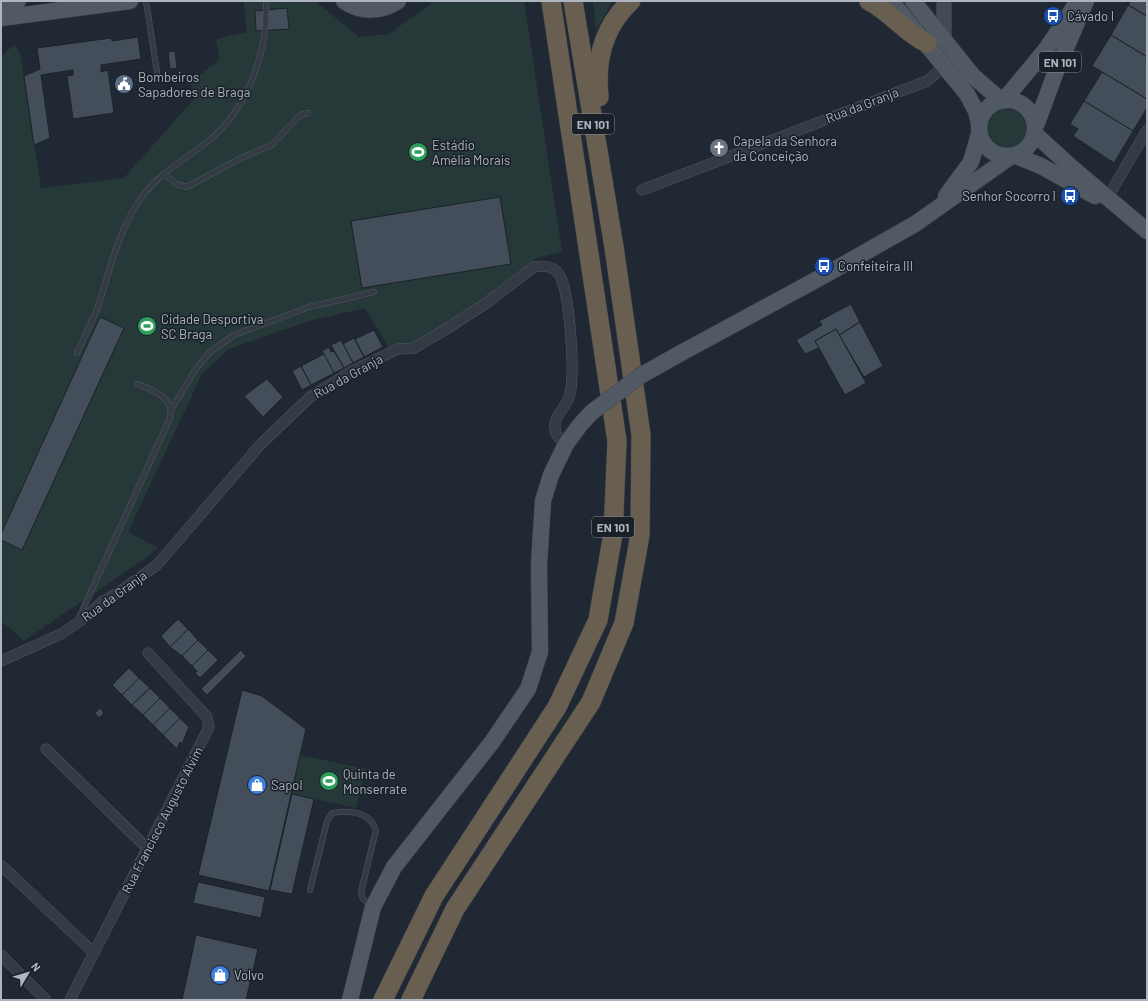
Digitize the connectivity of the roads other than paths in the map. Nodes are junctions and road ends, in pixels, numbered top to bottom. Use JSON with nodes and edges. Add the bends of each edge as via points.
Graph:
{"nodes":[{"id":1,"x":18,"y":1,"type":"edge"},
{"id":2,"x":130,"y":1,"type":"edge"},
{"id":3,"x":146,"y":1,"type":"edge"},
{"id":4,"x":266,"y":1,"type":"edge"},
{"id":5,"x":344,"y":1,"type":"edge"},
{"id":6,"x":398,"y":1,"type":"edge"},
{"id":7,"x":551,"y":1,"type":"edge"},
{"id":8,"x":573,"y":1,"type":"edge"},
{"id":9,"x":631,"y":1,"type":"edge"},
{"id":10,"x":869,"y":1,"type":"edge"},
{"id":11,"x":891,"y":1,"type":"edge"},
{"id":12,"x":913,"y":1,"type":"edge"},
{"id":13,"x":944,"y":1,"type":"edge"},
{"id":14,"x":1078,"y":1,"type":"edge"},
{"id":15,"x":1086,"y":1,"type":"edge"},
{"id":16,"x":1,"y":4,"type":"edge"},
{"id":17,"x":1,"y":18,"type":"edge"},
{"id":18,"x":935,"y":41,"type":"junction"},
{"id":19,"x":945,"y":66,"type":"junction"},
{"id":20,"x":157,"y":72,"type":"dead end"},
{"id":21,"x":1003,"y":100,"type":"junction"},
{"id":22,"x":308,"y":113,"type":"dead end"},
{"id":23,"x":979,"y":129,"type":"junction"},
{"id":24,"x":1036,"y":129,"type":"junction"},
{"id":25,"x":1147,"y":130,"type":"edge"},
{"id":26,"x":1013,"y":156,"type":"junction"},
{"id":27,"x":164,"y":174,"type":"junction"},
{"id":28,"x":642,"y":190,"type":"dead end"},
{"id":29,"x":1108,"y":197,"type":"junction"},
{"id":30,"x":932,"y":212,"type":"junction"},
{"id":31,"x":1144,"y":229,"type":"edge"},
{"id":32,"x":614,"y":247,"type":"junction"},
{"id":33,"x":374,"y":292,"type":"dead end"},
{"id":34,"x":77,"y":353,"type":"dead end"},
{"id":35,"x":138,"y":384,"type":"dead end"},
{"id":36,"x":171,"y":410,"type":"junction"},
{"id":37,"x":566,"y":444,"type":"junction"},
{"id":38,"x":76,"y":624,"type":"junction"},
{"id":39,"x":148,"y":653,"type":"dead end"},
{"id":40,"x":1,"y":661,"type":"edge"},
{"id":41,"x":46,"y":749,"type":"dead end"},
{"id":42,"x":148,"y":849,"type":"junction"},
{"id":43,"x":1,"y":865,"type":"edge"},
{"id":44,"x":310,"y":890,"type":"dead end"},
{"id":45,"x":373,"y":907,"type":"junction"},
{"id":46,"x":94,"y":953,"type":"junction"},
{"id":47,"x":1,"y":955,"type":"edge"},
{"id":48,"x":46,"y":1000,"type":"edge"},
{"id":49,"x":70,"y":1000,"type":"edge"},
{"id":50,"x":350,"y":1000,"type":"edge"},
{"id":51,"x":383,"y":1000,"type":"edge"},
{"id":52,"x":411,"y":1000,"type":"edge"}],
"edges":[{"from":1,"to":16,"type":"main road"},
{"from":2,"to":17,"type":"main road"},
{"from":3,"to":20,"type":"lane"},
{"from":4,"to":27,"type":"lane","via":[[258,65],[246,94],[229,121],[207,142]]},
{"from":5,"to":6,"type":"main road","via":[[360,9],[370,10],[381,9]]},
{"from":7,"to":51,"type":"highway","number":"EN 101","via":[[617,441],[613,534],[598,620],[557,707],[434,896]]},
{"from":8,"to":32,"type":"highway","number":"EN 101"},
{"from":9,"to":32,"type":"highway","via":[[620,11],[604,37],[597,78],[616,225]]},
{"from":10,"to":18,"type":"highway","via":[[897,20],[915,38]]},
{"from":11,"to":18,"type":"main road"},
{"from":12,"to":18,"type":"main road"},
{"from":13,"to":18,"type":"street"},
{"from":14,"to":21,"type":"main road","number":"EN 101","via":[[1047,48]]},
{"from":15,"to":24,"type":"main road","number":"EN 101","via":[[1055,74]]},
{"from":18,"to":19,"type":"main road"},
{"from":18,"to":21,"type":"main road"},
{"from":19,"to":23,"type":"main road","via":[[967,94],[976,111]]},
{"from":19,"to":28,"type":"street","name":"Rua da Granja","via":[[927,81]]},
{"from":21,"to":23,"type":"main road","via":[[988,108],[982,115]]},
{"from":21,"to":24,"type":"main road","via":[[1012,100],[1026,107]]},
{"from":22,"to":27,"type":"lane","via":[[300,115],[272,145],[241,158],[187,187],[176,184]]},
{"from":23,"to":26,"type":"main road","via":[[982,142],[988,149],[996,155]]},
{"from":23,"to":30,"type":"main road","via":[[972,162]]},
{"from":24,"to":26,"type":"main road","via":[[1029,147]]},
{"from":24,"to":29,"type":"main road"},
{"from":25,"to":29,"type":"street"},
{"from":26,"to":30,"type":"main road"},
{"from":26,"to":31,"type":"main road","via":[[1041,166],[1104,201]]},
{"from":27,"to":34,"type":"lane","via":[[144,193],[126,223],[95,313]]},
{"from":29,"to":31,"type":"main road"},
{"from":30,"to":37,"type":"main road","bridge":true,"via":[[825,275],[640,376],[592,412]]},
{"from":32,"to":52,"type":"highway","number":"EN 101","via":[[641,435],[640,534],[624,623],[591,702],[455,909]]},
{"from":33,"to":36,"type":"lane","via":[[309,307],[234,335],[210,352],[195,370]]},
{"from":35,"to":36,"type":"lane","via":[[164,395]]},
{"from":36,"to":38,"type":"lane","via":[[168,424]]},
{"from":37,"to":38,"type":"street","name":"Rua da Granja","via":[[558,438],[555,429],[555,421],[570,396],[573,370],[564,291],[560,276],[551,267],[534,266],[485,304],[414,348],[398,350],[354,370],[310,397],[260,445],[157,565],[102,602]]},
{"from":37,"to":45,"type":"main road","via":[[551,475],[543,501],[539,564],[540,652],[528,689],[492,742],[394,867]]},
{"from":38,"to":40,"type":"street","name":"Rua da Granja","via":[[61,634]]},
{"from":39,"to":42,"type":"street","name":"Rua Francisco Augusto Alvim","via":[[207,716],[209,727]]},
{"from":41,"to":42,"type":"street"},
{"from":42,"to":46,"type":"street","name":"Rua Francisco Augusto Alvim"},
{"from":43,"to":46,"type":"street"},
{"from":44,"to":45,"type":"lane","via":[[327,821],[332,813],[366,815],[376,830],[361,892],[363,899]]},
{"from":45,"to":50,"type":"main road"},
{"from":46,"to":49,"type":"street","name":"Rua Francisco Augusto Alvim"},
{"from":47,"to":48,"type":"street"}]}
